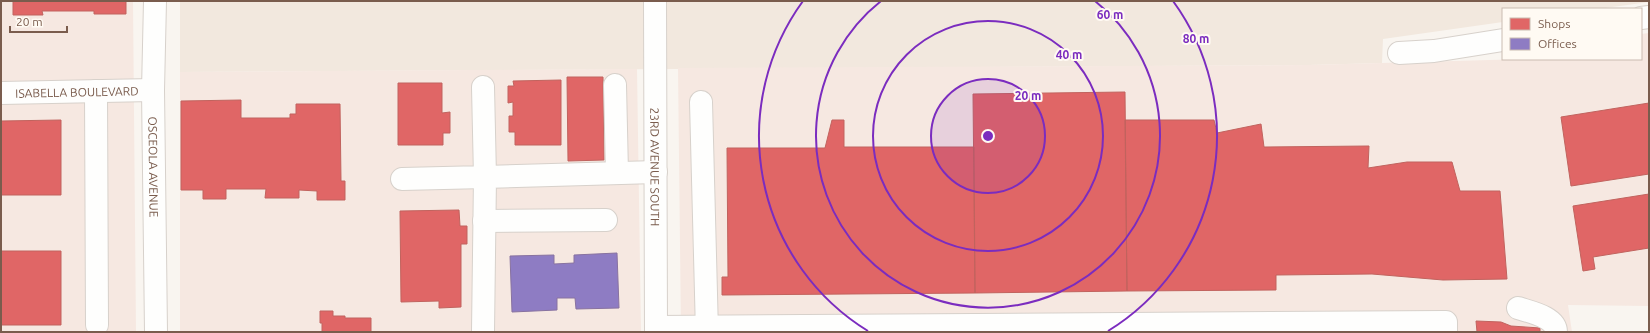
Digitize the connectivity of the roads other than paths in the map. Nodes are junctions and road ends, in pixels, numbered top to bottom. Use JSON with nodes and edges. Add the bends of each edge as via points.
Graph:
{"nodes":[{"id":1,"x":155,"y":1,"type":"edge"},
{"id":2,"x":655,"y":1,"type":"edge"},
{"id":3,"x":1502,"y":40,"type":"edge"},
{"id":4,"x":1399,"y":53,"type":"dead end"},
{"id":5,"x":615,"y":85,"type":"dead end"},
{"id":6,"x":483,"y":87,"type":"dead end"},
{"id":7,"x":153,"y":90,"type":"junction"},
{"id":8,"x":96,"y":91,"type":"junction"},
{"id":9,"x":1,"y":93,"type":"edge"},
{"id":10,"x":701,"y":102,"type":"dead end"},
{"id":11,"x":656,"y":172,"type":"junction"},
{"id":12,"x":617,"y":173,"type":"junction"},
{"id":13,"x":484,"y":177,"type":"junction"},
{"id":14,"x":402,"y":179,"type":"dead end"},
{"id":15,"x":606,"y":220,"type":"dead end"},
{"id":16,"x":484,"y":221,"type":"junction"},
{"id":17,"x":1518,"y":308,"type":"dead end"},
{"id":18,"x":97,"y":325,"type":"dead end"},
{"id":19,"x":928,"y":328,"type":"edge"},
{"id":20,"x":980,"y":328,"type":"edge"},
{"id":21,"x":1293,"y":328,"type":"edge"},
{"id":22,"x":707,"y":329,"type":"edge"},
{"id":23,"x":656,"y":330,"type":"edge"},
{"id":24,"x":156,"y":332,"type":"edge"},
{"id":25,"x":483,"y":332,"type":"edge"},
{"id":26,"x":1446,"y":332,"type":"edge"},
{"id":27,"x":1556,"y":332,"type":"edge"}],
"edges":[{"from":1,"to":7,"type":"street","name":"OSCEOLA AVENUE"},
{"from":2,"to":11,"type":"street","name":"23RD AVENUE SOUTH"},
{"from":3,"to":4,"type":"street","via":[[1434,51]]},
{"from":5,"to":12,"type":"street"},
{"from":6,"to":13,"type":"street"},
{"from":7,"to":8,"type":"street","name":"ISABELLA BOULEVARD"},
{"from":7,"to":24,"type":"street","name":"OSCEOLA AVENUE"},
{"from":8,"to":9,"type":"street","name":"ISABELLA BOULEVARD"},
{"from":8,"to":18,"type":"street"},
{"from":10,"to":22,"type":"street"},
{"from":11,"to":12,"type":"street"},
{"from":11,"to":23,"type":"street","name":"23RD AVENUE SOUTH"},
{"from":12,"to":13,"type":"street"},
{"from":13,"to":14,"type":"street"},
{"from":13,"to":16,"type":"street"},
{"from":15,"to":16,"type":"street"},
{"from":16,"to":25,"type":"street"},
{"from":17,"to":27,"type":"street","via":[[1550,320]]},
{"from":19,"to":20,"type":"street"},
{"from":19,"to":22,"type":"street"},
{"from":20,"to":21,"type":"street"},
{"from":21,"to":26,"type":"street","via":[[1446,322]]},
{"from":22,"to":23,"type":"street"}]}
